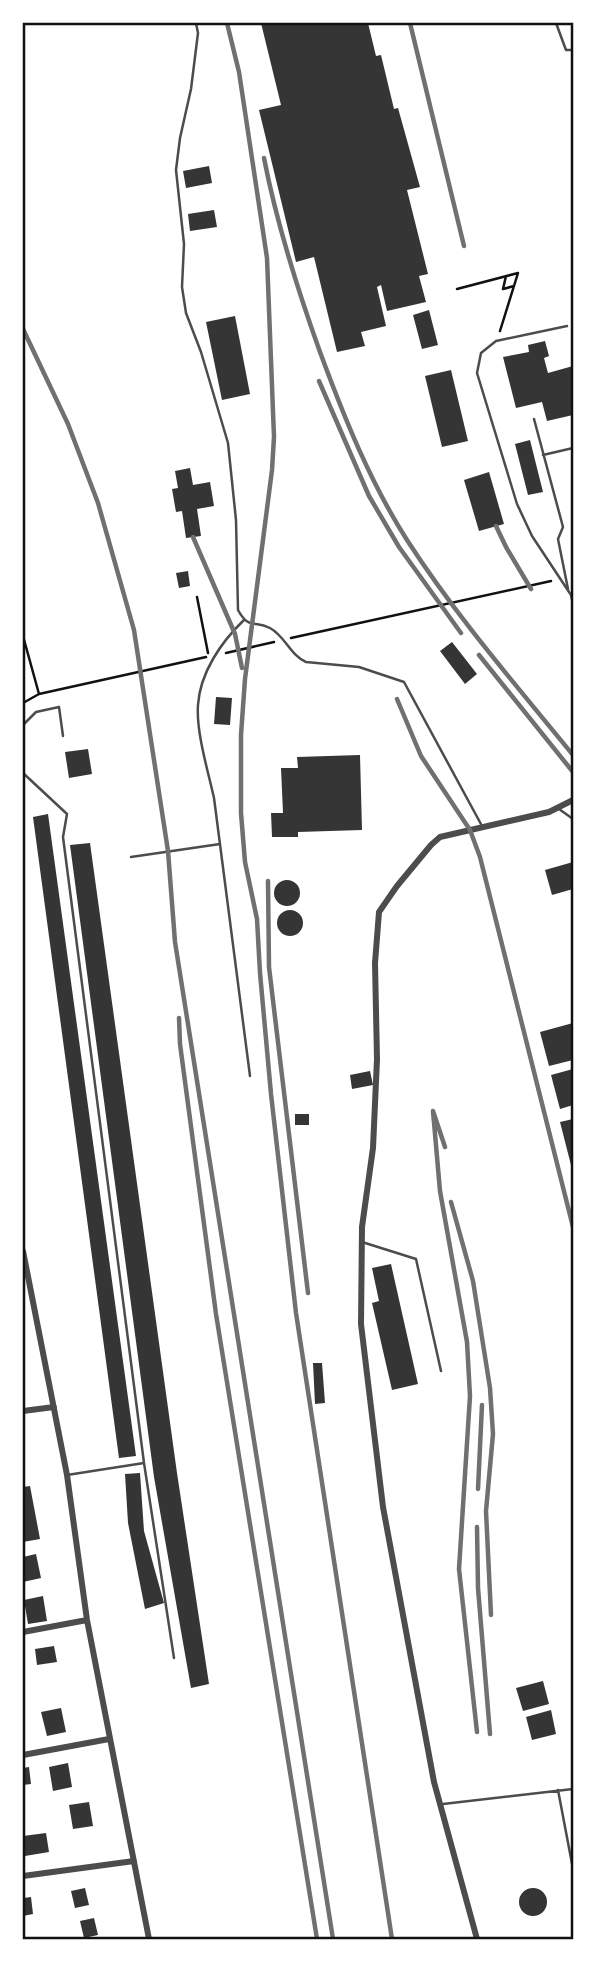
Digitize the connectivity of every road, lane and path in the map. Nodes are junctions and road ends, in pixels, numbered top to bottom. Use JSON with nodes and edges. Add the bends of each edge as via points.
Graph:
{"nodes":[{"id":1,"x":196,"y":23,"type":"edge"},
{"id":2,"x":556,"y":23,"type":"edge"},
{"id":3,"x":573,"y":50,"type":"edge"},
{"id":4,"x":506,"y":276,"type":"junction"},
{"id":5,"x":514,"y":286,"type":"junction"},
{"id":6,"x":457,"y":289,"type":"dead end"},
{"id":7,"x":567,"y":326,"type":"dead end"},
{"id":8,"x":500,"y":331,"type":"dead end"},
{"id":9,"x":534,"y":419,"type":"dead end"},
{"id":10,"x":573,"y":448,"type":"edge"},
{"id":11,"x":543,"y":455,"type":"junction"},
{"id":12,"x":560,"y":579,"type":"dead end"},
{"id":13,"x":569,"y":592,"type":"junction"},
{"id":14,"x":197,"y":597,"type":"dead end"},
{"id":15,"x":573,"y":604,"type":"edge"},
{"id":16,"x":244,"y":620,"type":"junction"},
{"id":17,"x":23,"y":636,"type":"edge"},
{"id":18,"x":289,"y":639,"type":"dead end"},
{"id":19,"x":276,"y":642,"type":"dead end"},
{"id":20,"x":222,"y":653,"type":"dead end"},
{"id":21,"x":39,"y":694,"type":"junction"},
{"id":22,"x":23,"y":703,"type":"edge"},
{"id":23,"x":23,"y":725,"type":"edge"},
{"id":24,"x":63,"y":736,"type":"dead end"},
{"id":25,"x":23,"y":773,"type":"edge"},
{"id":26,"x":573,"y":800,"type":"edge"},
{"id":27,"x":558,"y":808,"type":"junction"},
{"id":28,"x":573,"y":820,"type":"edge"},
{"id":29,"x":483,"y":827,"type":"junction"},
{"id":30,"x":220,"y":845,"type":"junction"},
{"id":31,"x":131,"y":857,"type":"dead end"},
{"id":32,"x":250,"y":1076,"type":"dead end"},
{"id":33,"x":362,"y":1242,"type":"junction"},
{"id":34,"x":23,"y":1251,"type":"edge"},
{"id":35,"x":441,"y":1371,"type":"dead end"},
{"id":36,"x":54,"y":1407,"type":"junction"},
{"id":37,"x":23,"y":1411,"type":"edge"},
{"id":38,"x":145,"y":1463,"type":"junction"},
{"id":39,"x":67,"y":1475,"type":"junction"},
{"id":40,"x":87,"y":1620,"type":"junction"},
{"id":41,"x":23,"y":1632,"type":"edge"},
{"id":42,"x":174,"y":1658,"type":"dead end"},
{"id":43,"x":109,"y":1739,"type":"junction"},
{"id":44,"x":23,"y":1755,"type":"edge"},
{"id":45,"x":573,"y":1788,"type":"edge"},
{"id":46,"x":558,"y":1790,"type":"junction"},
{"id":47,"x":439,"y":1805,"type":"junction"},
{"id":48,"x":134,"y":1861,"type":"junction"},
{"id":49,"x":573,"y":1869,"type":"edge"},
{"id":50,"x":23,"y":1877,"type":"edge"},
{"id":51,"x":149,"y":1939,"type":"edge"},
{"id":52,"x":477,"y":1939,"type":"edge"}],
"edges":[{"from":1,"to":16,"type":"lane","via":[[191,89],[176,170],[184,244],[182,287],[186,313],[229,443],[238,610]]},
{"from":2,"to":3,"type":"lane","via":[[566,50]]},
{"from":4,"to":5,"type":"path","via":[[503,289]]},
{"from":4,"to":5,"type":"path","via":[[518,273]]},
{"from":4,"to":6,"type":"path"},
{"from":5,"to":8,"type":"path"},
{"from":7,"to":13,"type":"lane","via":[[496,341],[481,353],[477,373],[517,504],[532,537]]},
{"from":9,"to":11,"type":"lane"},
{"from":10,"to":11,"type":"lane"},
{"from":11,"to":13,"type":"lane","via":[[563,527],[558,539]]},
{"from":12,"to":18,"type":"path"},
{"from":13,"to":15,"type":"lane"},
{"from":14,"to":21,"type":"path","via":[[208,656]]},
{"from":16,"to":29,"type":"lane","via":[[270,628],[306,662],[359,667],[404,682]]},
{"from":16,"to":30,"type":"lane","via":[[206,671],[198,706]]},
{"from":17,"to":21,"type":"path"},
{"from":19,"to":20,"type":"path"},
{"from":21,"to":22,"type":"path"},
{"from":23,"to":24,"type":"lane","via":[[36,712],[59,707]]},
{"from":25,"to":38,"type":"lane","via":[[67,814],[63,837]]},
{"from":26,"to":27,"type":"street"},
{"from":27,"to":28,"type":"lane"},
{"from":27,"to":29,"type":"street"},
{"from":29,"to":33,"type":"street","via":[[440,837],[379,912],[373,1148]]},
{"from":30,"to":31,"type":"lane"},
{"from":30,"to":32,"type":"lane"},
{"from":33,"to":35,"type":"lane","via":[[416,1259]]},
{"from":33,"to":47,"type":"street","via":[[361,1324],[383,1507]]},
{"from":34,"to":36,"type":"street"},
{"from":36,"to":37,"type":"street"},
{"from":36,"to":39,"type":"street"},
{"from":38,"to":39,"type":"lane"},
{"from":38,"to":42,"type":"lane"},
{"from":39,"to":40,"type":"street"},
{"from":40,"to":41,"type":"street"},
{"from":40,"to":43,"type":"street"},
{"from":43,"to":44,"type":"street"},
{"from":43,"to":48,"type":"street"},
{"from":45,"to":46,"type":"lane"},
{"from":46,"to":47,"type":"lane"},
{"from":46,"to":49,"type":"lane"},
{"from":47,"to":52,"type":"street"},
{"from":48,"to":50,"type":"street"},
{"from":48,"to":51,"type":"street"}]}
